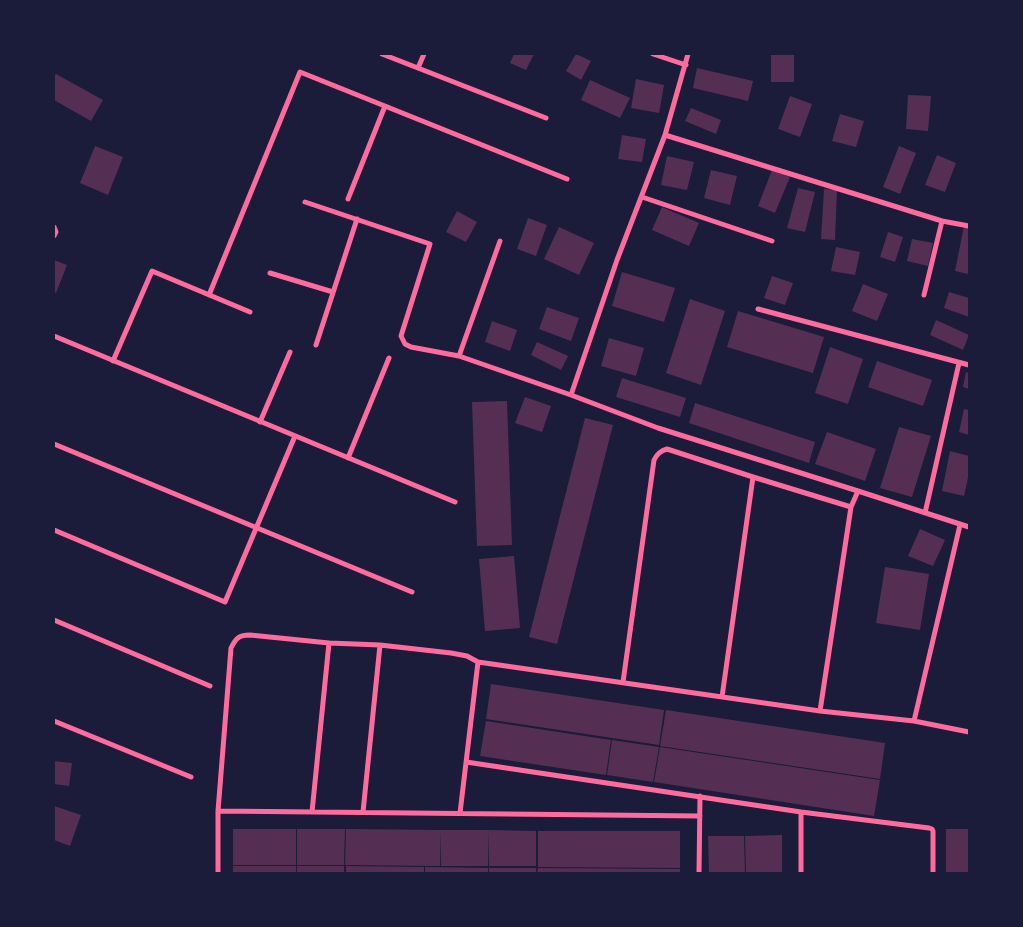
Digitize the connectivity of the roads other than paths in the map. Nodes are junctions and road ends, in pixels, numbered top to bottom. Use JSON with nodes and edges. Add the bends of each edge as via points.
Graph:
{"nodes":[{"id":1,"x":382,"y":54,"type":"edge"},
{"id":2,"x":424,"y":54,"type":"edge"},
{"id":3,"x":653,"y":54,"type":"edge"},
{"id":4,"x":688,"y":54,"type":"edge"},
{"id":5,"x":686,"y":65,"type":"junction"},
{"id":6,"x":418,"y":68,"type":"junction"},
{"id":7,"x":385,"y":106,"type":"junction"},
{"id":8,"x":546,"y":118,"type":"dead end"},
{"id":9,"x":665,"y":135,"type":"junction"},
{"id":10,"x":567,"y":179,"type":"dead end"},
{"id":11,"x":642,"y":197,"type":"junction"},
{"id":12,"x":348,"y":199,"type":"dead end"},
{"id":13,"x":305,"y":202,"type":"dead end"},
{"id":14,"x":357,"y":219,"type":"junction"},
{"id":15,"x":942,"y":221,"type":"junction"},
{"id":16,"x":969,"y":226,"type":"edge"},
{"id":17,"x":54,"y":227,"type":"edge"},
{"id":18,"x":54,"y":236,"type":"edge"},
{"id":19,"x":500,"y":241,"type":"dead end"},
{"id":20,"x":772,"y":241,"type":"dead end"},
{"id":21,"x":270,"y":273,"type":"dead end"},
{"id":22,"x":333,"y":292,"type":"junction"},
{"id":23,"x":209,"y":295,"type":"junction"},
{"id":24,"x":924,"y":295,"type":"dead end"},
{"id":25,"x":758,"y":309,"type":"dead end"},
{"id":26,"x":250,"y":312,"type":"dead end"},
{"id":27,"x":55,"y":338,"type":"edge"},
{"id":28,"x":316,"y":345,"type":"dead end"},
{"id":29,"x":290,"y":352,"type":"dead end"},
{"id":30,"x":460,"y":356,"type":"junction"},
{"id":31,"x":389,"y":358,"type":"dead end"},
{"id":32,"x":113,"y":361,"type":"junction"},
{"id":33,"x":959,"y":363,"type":"junction"},
{"id":34,"x":969,"y":365,"type":"edge"},
{"id":35,"x":571,"y":395,"type":"junction"},
{"id":36,"x":260,"y":422,"type":"junction"},
{"id":37,"x":295,"y":436,"type":"junction"},
{"id":38,"x":54,"y":444,"type":"edge"},
{"id":39,"x":348,"y":458,"type":"junction"},
{"id":40,"x":753,"y":477,"type":"junction"},
{"id":41,"x":858,"y":491,"type":"junction"},
{"id":42,"x":455,"y":502,"type":"dead end"},
{"id":43,"x":851,"y":507,"type":"junction"},
{"id":44,"x":926,"y":513,"type":"junction"},
{"id":45,"x":960,"y":525,"type":"junction"},
{"id":46,"x":969,"y":527,"type":"edge"},
{"id":47,"x":256,"y":528,"type":"junction"},
{"id":48,"x":54,"y":530,"type":"edge"},
{"id":49,"x":412,"y":592,"type":"dead end"},
{"id":50,"x":54,"y":620,"type":"edge"},
{"id":51,"x":329,"y":643,"type":"junction"},
{"id":52,"x":380,"y":645,"type":"junction"},
{"id":53,"x":478,"y":662,"type":"junction"},
{"id":54,"x":623,"y":682,"type":"junction"},
{"id":55,"x":210,"y":686,"type":"dead end"},
{"id":56,"x":722,"y":697,"type":"junction"},
{"id":57,"x":820,"y":711,"type":"junction"},
{"id":58,"x":54,"y":721,"type":"edge"},
{"id":59,"x":914,"y":721,"type":"junction"},
{"id":60,"x":969,"y":732,"type":"edge"},
{"id":61,"x":466,"y":762,"type":"junction"},
{"id":62,"x":191,"y":777,"type":"dead end"},
{"id":63,"x":700,"y":796,"type":"junction"},
{"id":64,"x":218,"y":811,"type":"junction"},
{"id":65,"x":312,"y":812,"type":"junction"},
{"id":66,"x":363,"y":812,"type":"junction"},
{"id":67,"x":801,"y":812,"type":"junction"},
{"id":68,"x":460,"y":814,"type":"junction"},
{"id":69,"x":700,"y":816,"type":"junction"},
{"id":70,"x":218,"y":873,"type":"edge"},
{"id":71,"x":699,"y":873,"type":"edge"},
{"id":72,"x":801,"y":873,"type":"edge"},
{"id":73,"x":933,"y":873,"type":"edge"}],
"edges":[{"from":1,"to":6,"type":"street"},
{"from":2,"to":6,"type":"street"},
{"from":3,"to":5,"type":"street"},
{"from":4,"to":5,"type":"street"},
{"from":5,"to":9,"type":"street"},
{"from":6,"to":8,"type":"street"},
{"from":7,"to":10,"type":"street"},
{"from":7,"to":12,"type":"street"},
{"from":7,"to":23,"type":"street","via":[[300,72]]},
{"from":9,"to":11,"type":"street"},
{"from":9,"to":15,"type":"street"},
{"from":11,"to":20,"type":"street"},
{"from":11,"to":35,"type":"street"},
{"from":13,"to":14,"type":"street"},
{"from":14,"to":22,"type":"street"},
{"from":14,"to":30,"type":"street","via":[[430,244],[401,336],[411,348]]},
{"from":15,"to":16,"type":"street"},
{"from":15,"to":24,"type":"street"},
{"from":17,"to":18,"type":"street"},
{"from":19,"to":30,"type":"street"},
{"from":21,"to":22,"type":"street"},
{"from":22,"to":28,"type":"street"},
{"from":23,"to":26,"type":"street"},
{"from":23,"to":32,"type":"street","via":[[152,270]]},
{"from":25,"to":33,"type":"street"},
{"from":27,"to":32,"type":"street"},
{"from":29,"to":36,"type":"street"},
{"from":30,"to":35,"type":"street"},
{"from":31,"to":39,"type":"street"},
{"from":32,"to":36,"type":"street"},
{"from":33,"to":34,"type":"street"},
{"from":33,"to":44,"type":"street"},
{"from":35,"to":41,"type":"street","via":[[658,428]]},
{"from":36,"to":37,"type":"street"},
{"from":37,"to":39,"type":"street"},
{"from":37,"to":47,"type":"street"},
{"from":38,"to":47,"type":"street"},
{"from":39,"to":42,"type":"street"},
{"from":40,"to":43,"type":"street"},
{"from":40,"to":54,"type":"street","via":[[667,449],[656,455]]},
{"from":40,"to":56,"type":"street"},
{"from":41,"to":43,"type":"street"},
{"from":41,"to":44,"type":"street"},
{"from":43,"to":57,"type":"street"},
{"from":44,"to":45,"type":"street"},
{"from":45,"to":46,"type":"street"},
{"from":45,"to":59,"type":"street"},
{"from":47,"to":48,"type":"street","via":[[225,602]]},
{"from":47,"to":49,"type":"street"},
{"from":50,"to":55,"type":"street"},
{"from":51,"to":52,"type":"street"},
{"from":51,"to":64,"type":"street","via":[[250,635],[242,635],[235,641]]},
{"from":51,"to":65,"type":"street"},
{"from":52,"to":53,"type":"street","via":[[452,653]]},
{"from":52,"to":66,"type":"street"},
{"from":53,"to":54,"type":"street"},
{"from":53,"to":61,"type":"street"},
{"from":54,"to":56,"type":"street"},
{"from":56,"to":57,"type":"street"},
{"from":57,"to":59,"type":"street"},
{"from":58,"to":62,"type":"street"},
{"from":59,"to":60,"type":"street"},
{"from":61,"to":63,"type":"street"},
{"from":61,"to":68,"type":"street"},
{"from":63,"to":67,"type":"street"},
{"from":63,"to":69,"type":"street"},
{"from":64,"to":65,"type":"street"},
{"from":64,"to":70,"type":"street"},
{"from":65,"to":66,"type":"street"},
{"from":66,"to":68,"type":"street"},
{"from":67,"to":72,"type":"street"},
{"from":67,"to":73,"type":"street","via":[[932,829]]},
{"from":68,"to":69,"type":"street"},
{"from":69,"to":71,"type":"street"}]}
